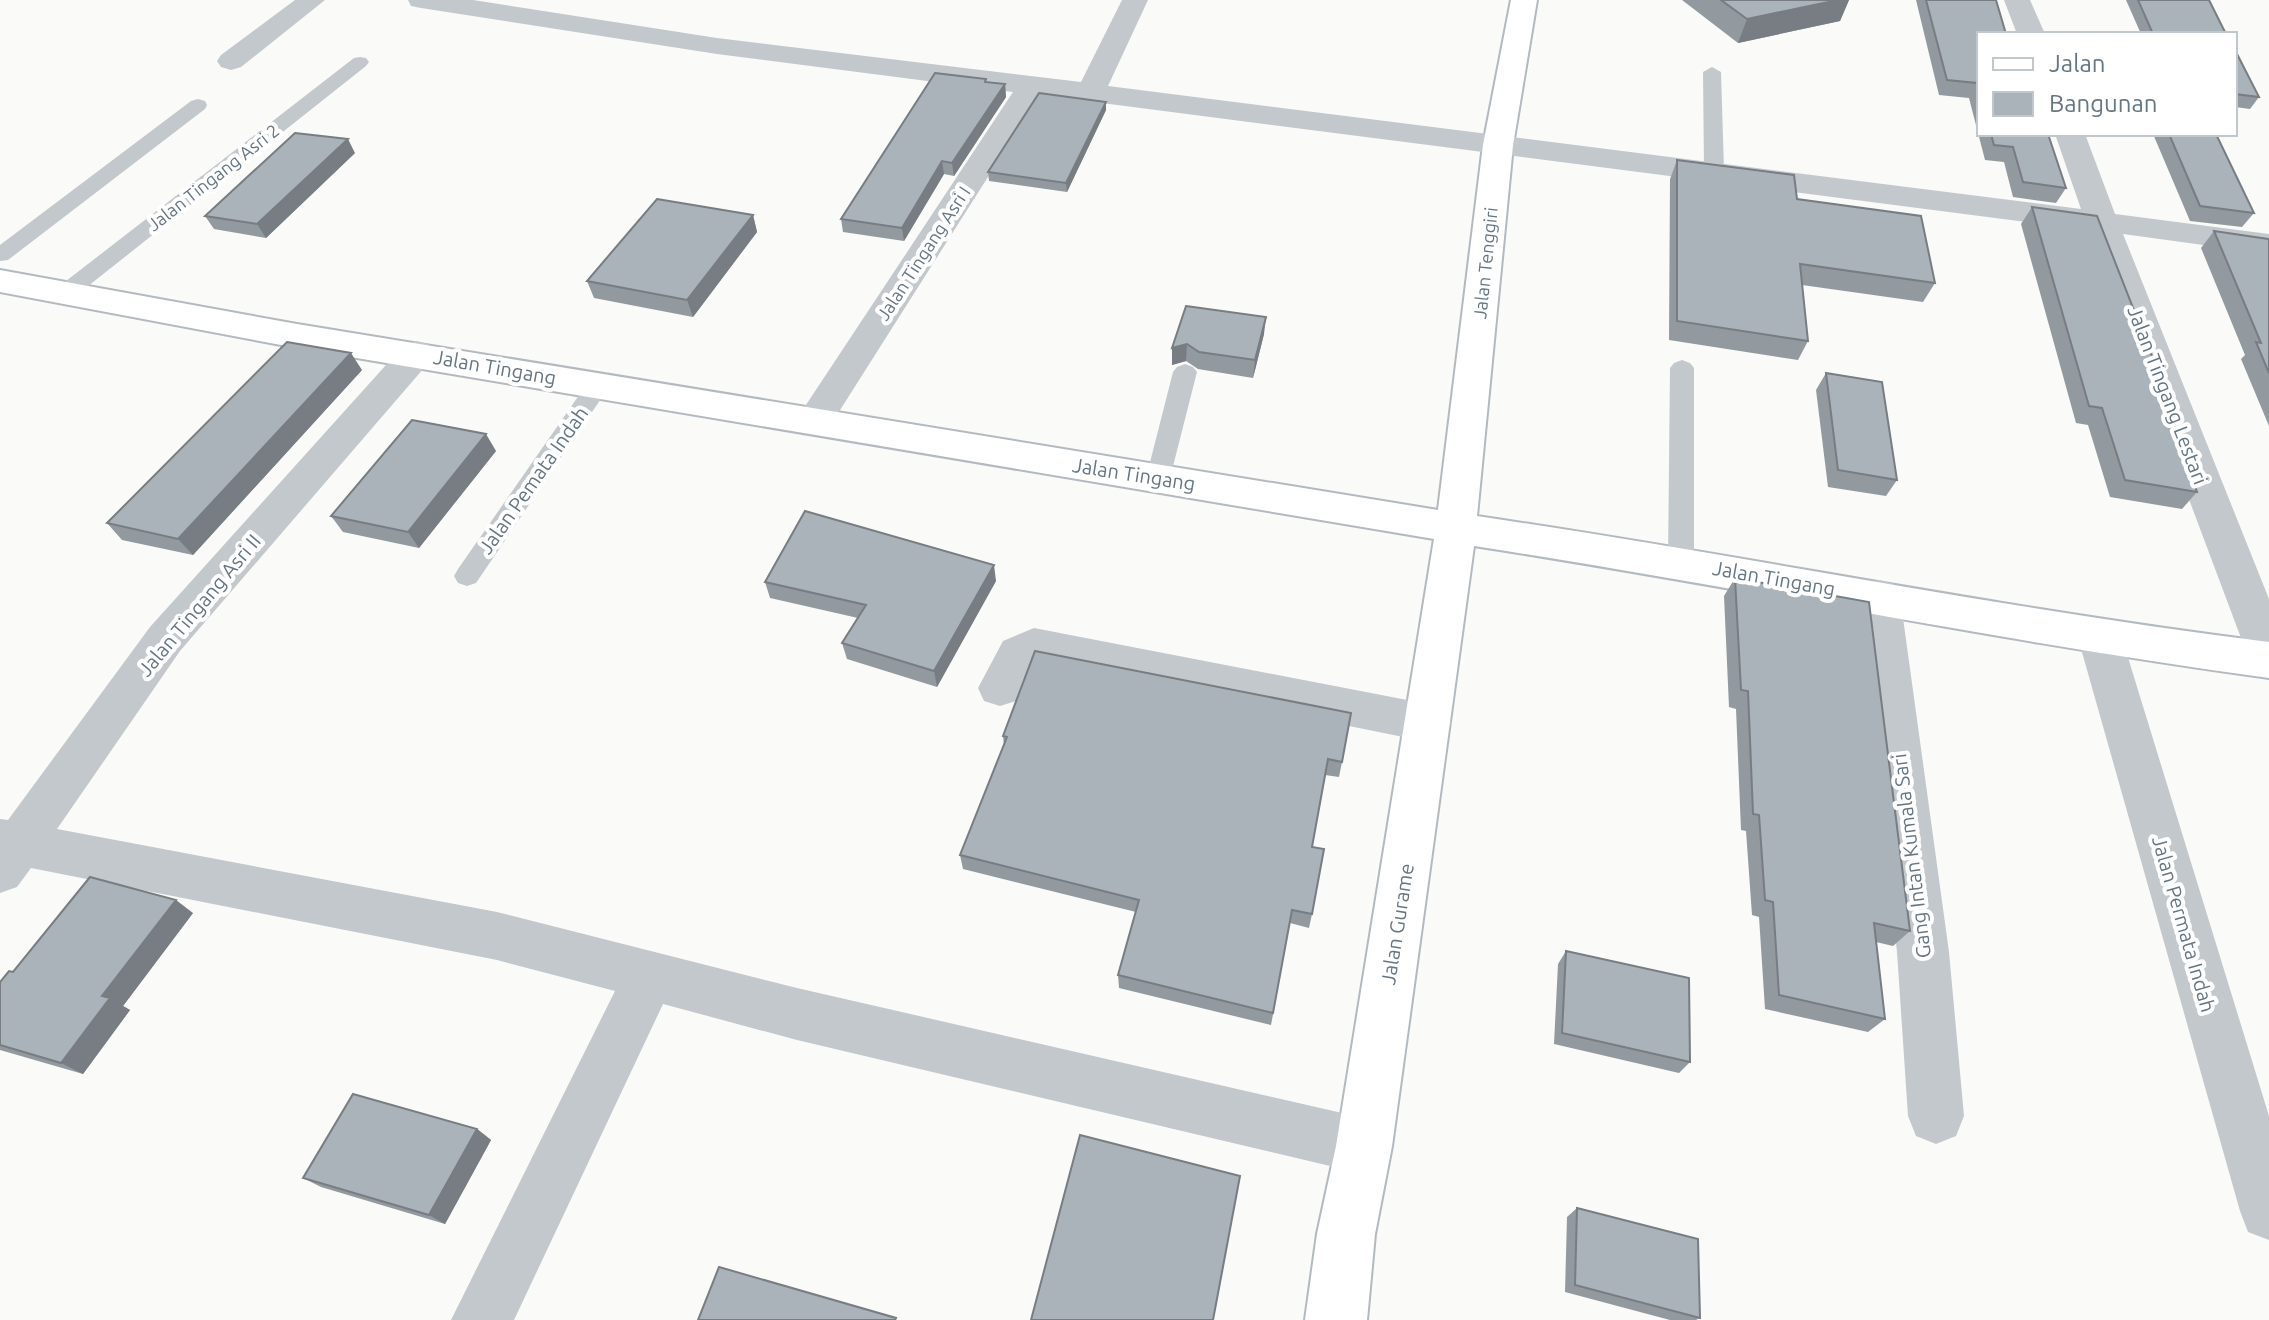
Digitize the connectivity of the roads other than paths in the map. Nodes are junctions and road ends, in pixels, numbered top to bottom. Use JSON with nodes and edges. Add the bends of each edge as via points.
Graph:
{"nodes":[{"id":1,"x":312,"y":0,"type":"edge"},
{"id":2,"x":421,"y":0,"type":"edge"},
{"id":3,"x":1135,"y":0,"type":"edge"},
{"id":4,"x":1524,"y":0,"type":"edge"},
{"id":5,"x":2017,"y":0,"type":"edge"},
{"id":6,"x":2030,"y":32,"type":"edge"},
{"id":7,"x":231,"y":61,"type":"dead end"},
{"id":8,"x":360,"y":62,"type":"dead end"},
{"id":9,"x":1712,"y":72,"type":"dead end"},
{"id":10,"x":1031,"y":86,"type":"junction"},
{"id":11,"x":1090,"y":93,"type":"junction"},
{"id":12,"x":198,"y":105,"type":"dead end"},
{"id":13,"x":2071,"y":136,"type":"edge"},
{"id":14,"x":1498,"y":145,"type":"junction"},
{"id":15,"x":1714,"y":170,"type":"junction"},
{"id":16,"x":2101,"y":221,"type":"junction"},
{"id":17,"x":2269,"y":244,"type":"edge"},
{"id":18,"x":0,"y":255,"type":"edge"},
{"id":19,"x":0,"y":281,"type":"edge"},
{"id":20,"x":65,"y":293,"type":"junction"},
{"id":21,"x":417,"y":353,"type":"junction"},
{"id":22,"x":1682,"y":368,"type":"dead end"},
{"id":23,"x":1185,"y":372,"type":"edge"},
{"id":24,"x":599,"y":384,"type":"junction"},
{"id":25,"x":815,"y":420,"type":"junction"},
{"id":26,"x":1158,"y":478,"type":"junction"},
{"id":27,"x":1456,"y":528,"type":"junction"},
{"id":28,"x":1681,"y":562,"type":"junction"},
{"id":29,"x":467,"y":576,"type":"dead end"},
{"id":30,"x":1879,"y":596,"type":"junction"},
{"id":31,"x":2100,"y":638,"type":"junction"},
{"id":32,"x":2269,"y":657,"type":"edge"},
{"id":33,"x":1000,"y":688,"type":"dead end"},
{"id":34,"x":1428,"y":723,"type":"junction"},
{"id":35,"x":6,"y":852,"type":"edge"},
{"id":36,"x":650,"y":976,"type":"junction"},
{"id":37,"x":1936,"y":1116,"type":"dead end"},
{"id":38,"x":1364,"y":1146,"type":"junction"},
{"id":39,"x":2269,"y":1211,"type":"edge"},
{"id":40,"x":482,"y":1320,"type":"edge"},
{"id":41,"x":1336,"y":1320,"type":"edge"}],
"edges":[{"from":1,"to":7,"type":"street"},
{"from":2,"to":10,"type":"street","via":[[717,46]]},
{"from":3,"to":11,"type":"street"},
{"from":4,"to":14,"type":"main road","name":"Jalan Tenggiri"},
{"from":5,"to":6,"type":"street"},
{"from":8,"to":20,"type":"lane","name":"Jalan Tingang Asri 2"},
{"from":9,"to":15,"type":"lane"},
{"from":10,"to":11,"type":"street"},
{"from":10,"to":25,"type":"street","name":"Jalan Tingang Asri I"},
{"from":11,"to":14,"type":"street"},
{"from":12,"to":18,"type":"lane"},
{"from":13,"to":16,"type":"street","name":"Jalan Tingang Lestari"},
{"from":14,"to":15,"type":"street"},
{"from":14,"to":27,"type":"main road","name":"Jalan Tenggiri"},
{"from":15,"to":16,"type":"street"},
{"from":16,"to":17,"type":"street"},
{"from":16,"to":32,"type":"street","name":"Jalan Tingang Lestari"},
{"from":19,"to":20,"type":"main road","name":"Jalan Tingang"},
{"from":20,"to":21,"type":"main road","name":"Jalan Tingang"},
{"from":21,"to":24,"type":"main road","name":"Jalan Tingang"},
{"from":21,"to":35,"type":"street","name":"Jalan Tingang Asri II","via":[[165,639]]},
{"from":22,"to":28,"type":"lane"},
{"from":23,"to":26,"type":"lane"},
{"from":24,"to":25,"type":"main road","name":"Jalan Tingang"},
{"from":24,"to":29,"type":"lane","name":"Jalan Pemata Indah"},
{"from":25,"to":26,"type":"main road","name":"Jalan Tingang"},
{"from":26,"to":27,"type":"main road","name":"Jalan Tingang"},
{"from":27,"to":28,"type":"main road","name":"Jalan Tingang"},
{"from":27,"to":34,"type":"main road","name":"Jalan Gurame"},
{"from":28,"to":30,"type":"main road","name":"Jalan Tingang"},
{"from":30,"to":31,"type":"main road","name":"Jalan Tingang"},
{"from":30,"to":37,"type":"street","name":"Gang Intan Kumala Sari","via":[[1923,952]]},
{"from":31,"to":32,"type":"main road","name":"Jalan Tingang"},
{"from":31,"to":39,"type":"street","name":"Jalan Permata Indah"},
{"from":33,"to":34,"type":"street","via":[[1018,653],[1034,645]]},
{"from":34,"to":38,"type":"main road","name":"Jalan Gurame"},
{"from":35,"to":36,"type":"street","via":[[497,936]]},
{"from":36,"to":38,"type":"street"},
{"from":36,"to":40,"type":"street"},
{"from":38,"to":41,"type":"main road","name":"Jalan Gurame"}]}
